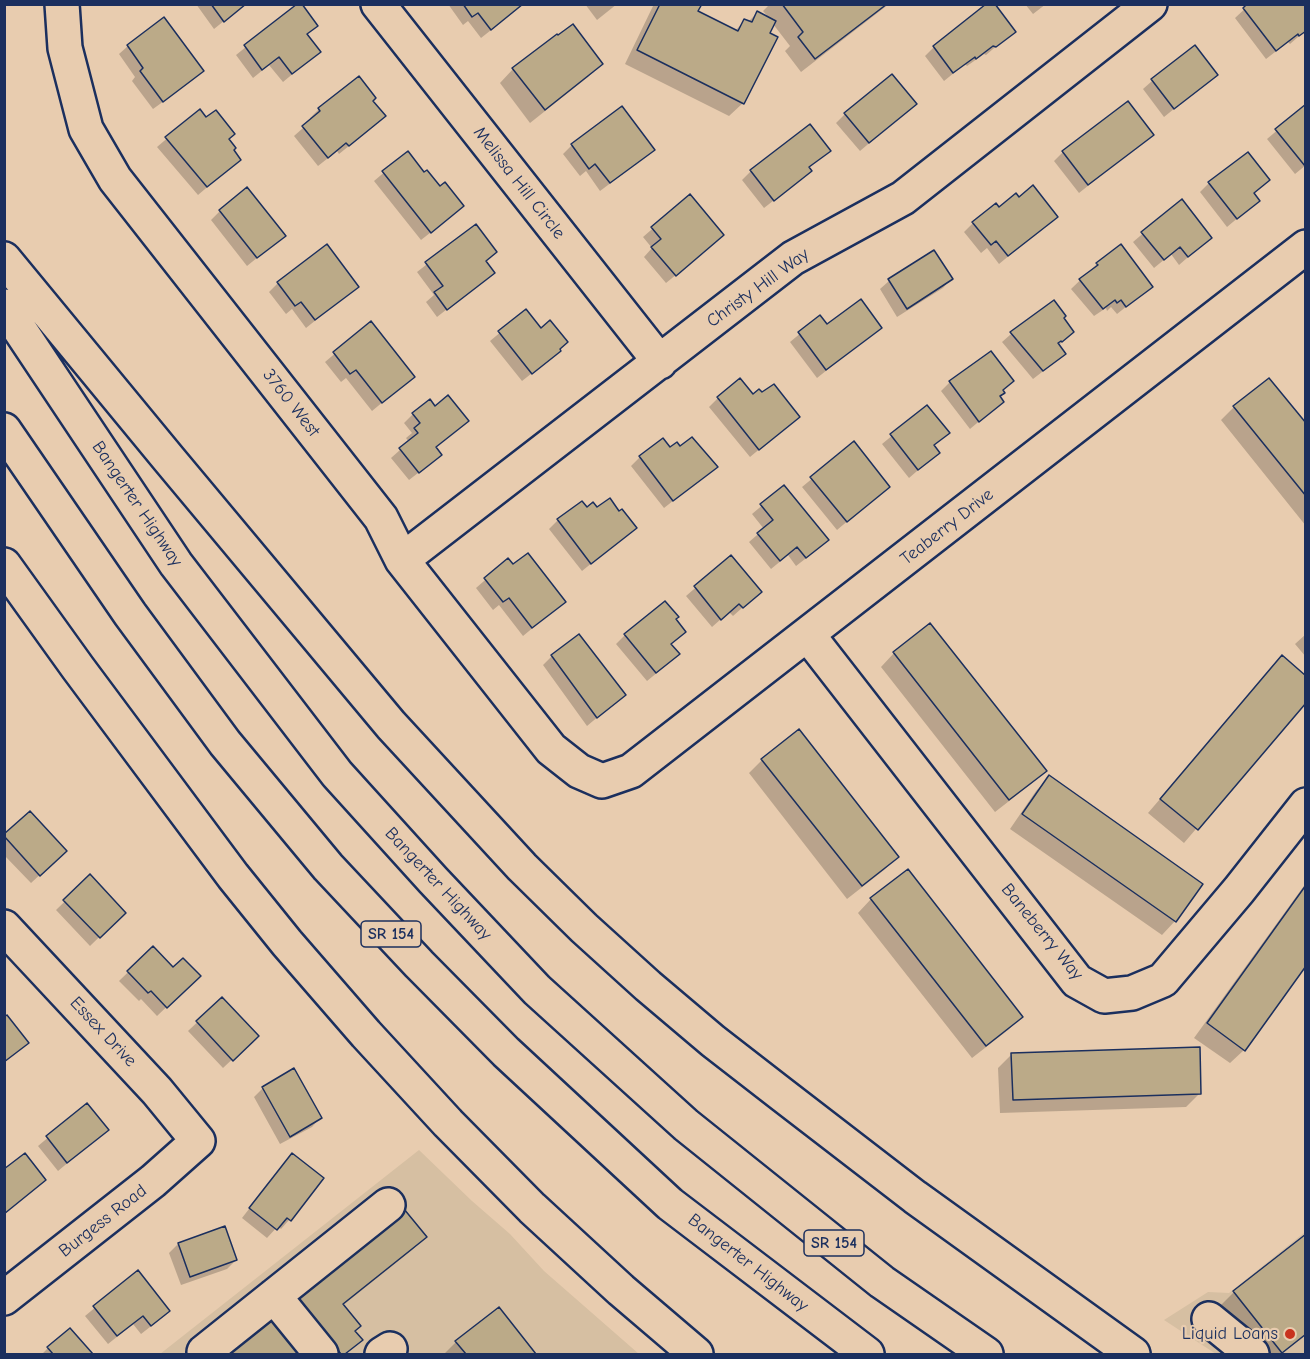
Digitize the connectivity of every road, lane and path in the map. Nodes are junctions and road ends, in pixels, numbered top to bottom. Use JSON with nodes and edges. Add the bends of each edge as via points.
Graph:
{"nodes":[{"id":1,"x":62,"y":4,"type":"edge"},
{"id":2,"x":378,"y":4,"type":"edge"},
{"id":3,"x":1150,"y":4,"type":"edge"},
{"id":4,"x":1305,"y":247,"type":"edge"},
{"id":5,"x":4,"y":259,"type":"edge"},
{"id":6,"x":4,"y":306,"type":"edge"},
{"id":7,"x":660,"y":362,"type":"junction"},
{"id":8,"x":4,"y":430,"type":"edge"},
{"id":9,"x":402,"y":560,"type":"junction"},
{"id":10,"x":4,"y":565,"type":"edge"},
{"id":11,"x":808,"y":635,"type":"junction"},
{"id":12,"x":579,"y":771,"type":"joint"},
{"id":13,"x":1305,"y":805,"type":"edge"},
{"id":14,"x":6,"y":932,"type":"edge"},
{"id":15,"x":198,"y":1141,"type":"joint"},
{"id":16,"x":388,"y":1205,"type":"dead end"},
{"id":17,"x":274,"y":1296,"type":"junction"},
{"id":18,"x":4,"y":1298,"type":"edge"},
{"id":19,"x":1209,"y":1319,"type":"dead end"},
{"id":20,"x":206,"y":1354,"type":"edge"},
{"id":21,"x":321,"y":1354,"type":"edge"},
{"id":22,"x":696,"y":1354,"type":"edge"},
{"id":23,"x":867,"y":1354,"type":"edge"},
{"id":24,"x":986,"y":1354,"type":"edge"},
{"id":25,"x":1133,"y":1354,"type":"edge"},
{"id":26,"x":1252,"y":1354,"type":"edge"}],
"edges":[{"from":1,"to":9,"type":"main road","name":"3760 West","via":[[65,48],[86,129],[115,179],[381,518]]},
{"from":2,"to":7,"type":"main road","name":"Melissa Hill Circle"},
{"from":3,"to":7,"type":"main road","name":"Christy Hill Way","via":[[903,198],[793,258]]},
{"from":4,"to":11,"type":"main road","name":"Teaberry Drive"},
{"from":5,"to":25,"type":"main road","via":[[384,716],[584,928],[656,993],[772,1087],[915,1197]]},
{"from":6,"to":24,"type":"main road","name":"Bangerter Highway","number":"SR 154","via":[[176,564],[338,774],[433,880],[537,990],[686,1125],[882,1282]]},
{"from":7,"to":9,"type":"main road","name":"Christy Hill Way"},
{"from":8,"to":23,"type":"main road","name":"Bangerter Highway","number":"SR 154","via":[[130,614],[225,743],[328,867],[418,964],[506,1052],[670,1204]]},
{"from":9,"to":12,"type":"main road","name":"3760 West","via":[[551,749]]},
{"from":10,"to":22,"type":"main road","via":[[226,867],[366,1034],[532,1208]]},
{"from":11,"to":12,"type":"main road","name":"Teaberry Drive","via":[[632,771],[603,781]]},
{"from":11,"to":13,"type":"main road","name":"Baneberry Way","via":[[1077,981],[1104,996],[1132,993],[1163,980]]},
{"from":14,"to":15,"type":"main road","name":"Essex Drive","via":[[158,1091]]},
{"from":15,"to":18,"type":"main road","name":"Burgess Road"},
{"from":16,"to":17,"type":"main road"},
{"from":17,"to":20,"type":"main road"},
{"from":17,"to":21,"type":"main road"},
{"from":19,"to":26,"type":"main road"}]}
